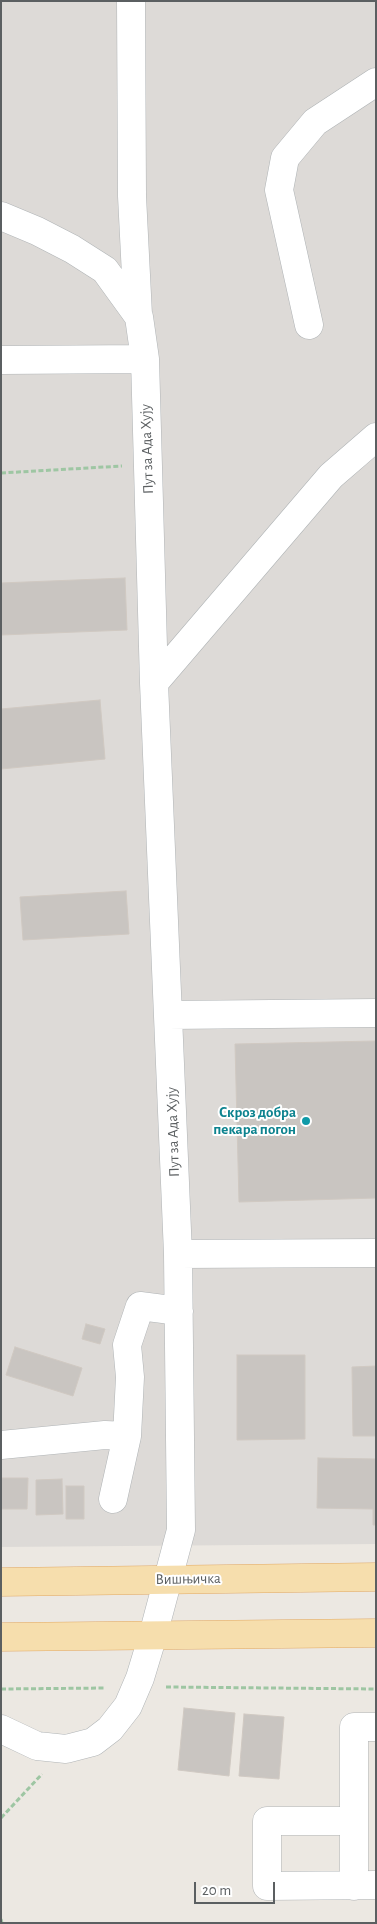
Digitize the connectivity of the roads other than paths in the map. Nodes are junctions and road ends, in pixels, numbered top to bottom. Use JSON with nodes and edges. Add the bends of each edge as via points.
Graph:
{"nodes":[{"id":1,"x":131,"y":1,"type":"edge"},
{"id":2,"x":376,"y":82,"type":"edge"},
{"id":3,"x":1,"y":216,"type":"edge"},
{"id":4,"x":139,"y":317,"type":"junction"},
{"id":5,"x":309,"y":325,"type":"dead end"},
{"id":6,"x":145,"y":359,"type":"junction"},
{"id":7,"x":1,"y":360,"type":"edge"},
{"id":8,"x":376,"y":437,"type":"edge"},
{"id":9,"x":154,"y":683,"type":"junction"},
{"id":10,"x":376,"y":1013,"type":"edge"},
{"id":11,"x":168,"y":1016,"type":"junction"},
{"id":12,"x":376,"y":1252,"type":"edge"},
{"id":13,"x":178,"y":1254,"type":"junction"},
{"id":14,"x":179,"y":1311,"type":"junction"},
{"id":15,"x":127,"y":1436,"type":"junction"},
{"id":16,"x":1,"y":1445,"type":"edge"},
{"id":17,"x":113,"y":1499,"type":"dead end"},
{"id":18,"x":376,"y":1577,"type":"edge"},
{"id":19,"x":168,"y":1579,"type":"junction"},
{"id":20,"x":1,"y":1582,"type":"edge"},
{"id":21,"x":376,"y":1634,"type":"edge"},
{"id":22,"x":154,"y":1636,"type":"junction"},
{"id":23,"x":1,"y":1637,"type":"edge"},
{"id":24,"x":376,"y":1727,"type":"edge"},
{"id":25,"x":1,"y":1729,"type":"edge"},
{"id":26,"x":354,"y":1821,"type":"junction"},
{"id":27,"x":365,"y":1886,"type":"edge"}],
"edges":[{"from":1,"to":4,"type":"lane","name":"Пут за Ада Хују","via":[[132,196]]},
{"from":2,"to":5,"type":"lane","via":[[314,122],[285,158],[279,190]]},
{"from":3,"to":4,"type":"lane","via":[[44,234],[105,270]]},
{"from":4,"to":6,"type":"lane","name":"Пут за Ада Хују"},
{"from":6,"to":7,"type":"lane"},
{"from":6,"to":9,"type":"lane","name":"Пут за Ада Хују"},
{"from":8,"to":9,"type":"lane","via":[[331,476]]},
{"from":9,"to":11,"type":"lane","name":"Пут за Ада Хују"},
{"from":10,"to":11,"type":"lane"},
{"from":11,"to":13,"type":"lane","name":"Пут за Ада Хују"},
{"from":12,"to":13,"type":"lane"},
{"from":13,"to":14,"type":"lane","name":"Пут за Ада Хују"},
{"from":14,"to":15,"type":"lane","via":[[140,1306],[127,1345],[130,1377]]},
{"from":14,"to":19,"type":"lane","name":"Пут за Ада Хују","via":[[180,1530]]},
{"from":15,"to":16,"type":"lane","via":[[106,1434]]},
{"from":15,"to":17,"type":"lane"},
{"from":18,"to":19,"type":"main road","name":"Вишњичка"},
{"from":19,"to":20,"type":"main road","name":"Вишњичка"},
{"from":19,"to":22,"type":"lane","name":"Пут за Ада Хују"},
{"from":21,"to":22,"type":"main road"},
{"from":22,"to":23,"type":"main road"},
{"from":22,"to":25,"type":"lane","name":"Пут за Ада Хују","via":[[128,1706],[110,1729],[93,1742],[66,1749],[37,1746]]},
{"from":24,"to":26,"type":"lane","via":[[354,1727]]},
{"from":26,"to":27,"type":"lane"},
{"from":26,"to":27,"type":"lane","via":[[267,1822],[266,1886]]}]}
